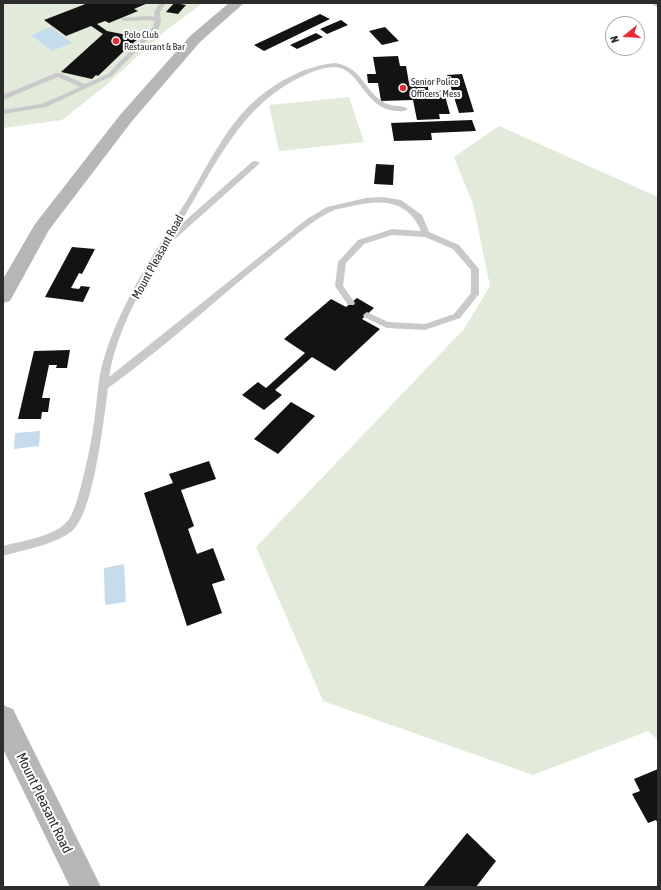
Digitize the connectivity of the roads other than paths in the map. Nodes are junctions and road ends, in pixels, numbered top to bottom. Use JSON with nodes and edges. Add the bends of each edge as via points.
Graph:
{"nodes":[{"id":1,"x":163,"y":3,"type":"edge"},
{"id":2,"x":237,"y":3,"type":"edge"},
{"id":3,"x":654,"y":3,"type":"edge"},
{"id":4,"x":658,"y":6,"type":"edge"},
{"id":5,"x":124,"y":19,"type":"dead end"},
{"id":6,"x":158,"y":20,"type":"junction"},
{"id":7,"x":86,"y":87,"type":"junction"},
{"id":8,"x":3,"y":99,"type":"edge"},
{"id":9,"x":404,"y":109,"type":"dead end"},
{"id":10,"x":12,"y":111,"type":"junction"},
{"id":11,"x":3,"y":112,"type":"edge"},
{"id":12,"x":256,"y":163,"type":"dead end"},
{"id":13,"x":426,"y":234,"type":"junction"},
{"id":14,"x":162,"y":246,"type":"junction"},
{"id":15,"x":3,"y":296,"type":"edge"},
{"id":16,"x":351,"y":303,"type":"dead end"},
{"id":17,"x":367,"y":315,"type":"dead end"},
{"id":18,"x":104,"y":386,"type":"junction"},
{"id":19,"x":3,"y":551,"type":"edge"},
{"id":20,"x":3,"y":719,"type":"edge"},
{"id":21,"x":86,"y":887,"type":"edge"}],
"edges":[{"from":1,"to":6,"type":"lane","via":[[157,12]]},
{"from":2,"to":15,"type":"street","via":[[194,39],[126,118],[41,228]]},
{"from":3,"to":4,"type":"lane"},
{"from":5,"to":6,"type":"lane"},
{"from":6,"to":7,"type":"lane","via":[[156,28],[112,73]]},
{"from":7,"to":8,"type":"lane","via":[[58,74]]},
{"from":7,"to":10,"type":"lane","via":[[44,106]]},
{"from":8,"to":10,"type":"lane"},
{"from":9,"to":14,"type":"lane","name":"Mount Pleasant Road","via":[[390,108],[373,99],[345,66],[334,65],[300,75],[261,99],[240,123],[220,150]]},
{"from":10,"to":11,"type":"lane"},
{"from":12,"to":14,"type":"lane"},
{"from":13,"to":16,"type":"lane","via":[[392,232],[362,242],[342,262],[339,286]]},
{"from":13,"to":17,"type":"lane","via":[[456,247],[474,269],[476,294],[457,316],[425,327],[387,325]]},
{"from":13,"to":18,"type":"lane","via":[[419,217],[398,202],[383,199],[366,200],[330,209],[310,221]]},
{"from":14,"to":18,"type":"lane","name":"Mount Pleasant Road","via":[[118,335],[106,370]]},
{"from":18,"to":19,"type":"lane","name":"Mount Pleasant Road","via":[[94,459],[78,510],[70,526],[54,536]]},
{"from":20,"to":21,"type":"street","name":"Mount Pleasant Road"}]}
